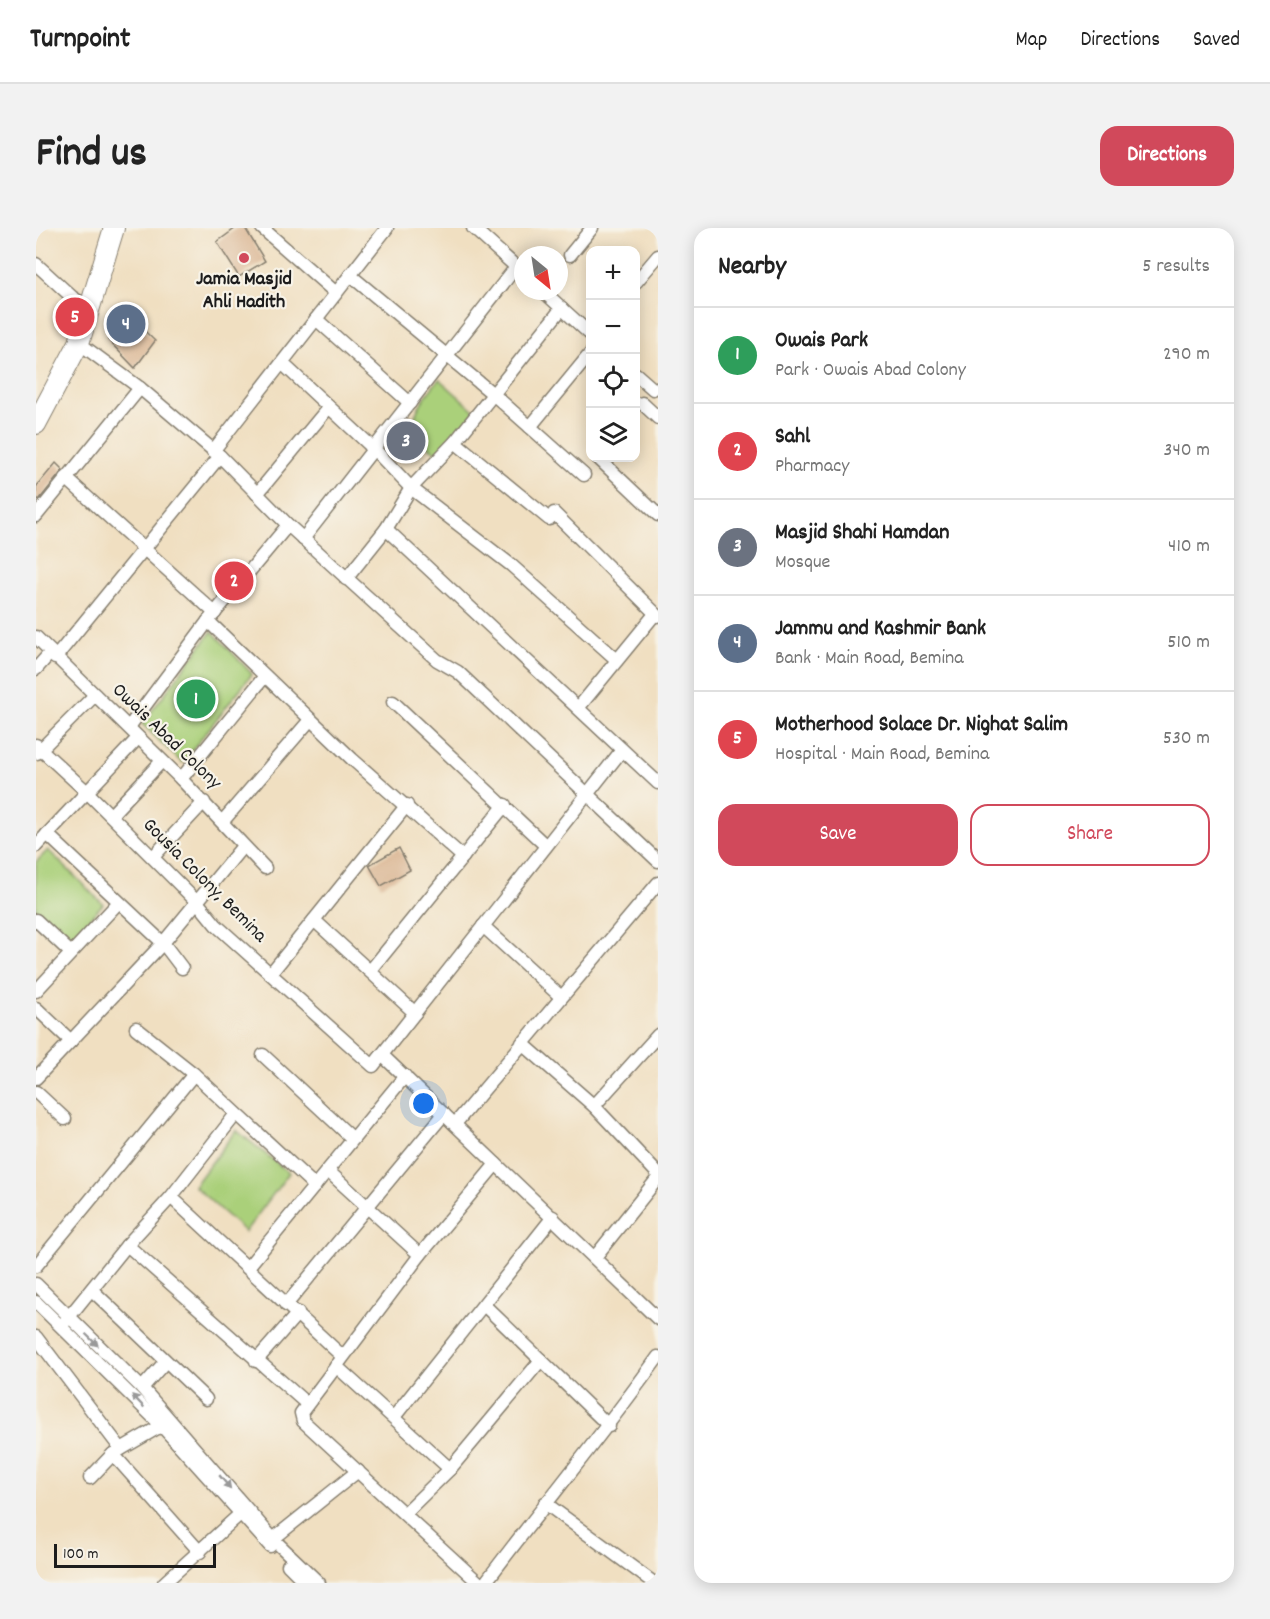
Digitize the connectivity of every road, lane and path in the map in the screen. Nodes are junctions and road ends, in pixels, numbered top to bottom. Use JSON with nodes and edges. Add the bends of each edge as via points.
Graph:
{"nodes":[{"id":1,"x":114,"y":228,"type":"edge"},
{"id":2,"x":387,"y":228,"type":"edge"},
{"id":3,"x":473,"y":228,"type":"edge"},
{"id":4,"x":588,"y":229,"type":"edge"},
{"id":5,"x":271,"y":231,"type":"edge"},
{"id":6,"x":570,"y":255,"type":"dead end"},
{"id":7,"x":658,"y":256,"type":"edge"},
{"id":8,"x":36,"y":264,"type":"edge"},
{"id":9,"x":514,"y":265,"type":"edge"},
{"id":10,"x":350,"y":275,"type":"junction"},
{"id":11,"x":514,"y":277,"type":"edge"},
{"id":12,"x":640,"y":277,"type":"edge"},
{"id":13,"x":336,"y":293,"type":"junction"},
{"id":14,"x":553,"y":300,"type":"edge"},
{"id":15,"x":89,"y":308,"type":"junction"},
{"id":16,"x":562,"y":308,"type":"junction"},
{"id":17,"x":316,"y":319,"type":"junction"},
{"id":18,"x":586,"y":330,"type":"edge"},
{"id":19,"x":79,"y":343,"type":"junction"},
{"id":20,"x":447,"y":356,"type":"junction"},
{"id":21,"x":586,"y":360,"type":"edge"},
{"id":22,"x":282,"y":363,"type":"junction"},
{"id":23,"x":640,"y":378,"type":"edge"},
{"id":24,"x":140,"y":388,"type":"junction"},
{"id":25,"x":653,"y":389,"type":"dead end"},
{"id":26,"x":493,"y":394,"type":"junction"},
{"id":27,"x":410,"y":403,"type":"junction"},
{"id":28,"x":642,"y":403,"type":"dead end"},
{"id":29,"x":329,"y":407,"type":"junction"},
{"id":30,"x":38,"y":415,"type":"edge"},
{"id":31,"x":658,"y":418,"type":"edge"},
{"id":32,"x":530,"y":427,"type":"junction"},
{"id":33,"x":455,"y":442,"type":"junction"},
{"id":34,"x":374,"y":449,"type":"junction"},
{"id":35,"x":216,"y":454,"type":"junction"},
{"id":36,"x":602,"y":462,"type":"edge"},
{"id":37,"x":584,"y":475,"type":"dead end"},
{"id":38,"x":66,"y":478,"type":"junction"},
{"id":39,"x":411,"y":488,"type":"junction"},
{"id":40,"x":257,"y":494,"type":"junction"},
{"id":41,"x":658,"y":515,"type":"edge"},
{"id":42,"x":36,"y":516,"type":"edge"},
{"id":43,"x":288,"y":525,"type":"junction"},
{"id":44,"x":386,"y":529,"type":"junction"},
{"id":45,"x":303,"y":539,"type":"junction"},
{"id":46,"x":144,"y":546,"type":"junction"},
{"id":47,"x":346,"y":579,"type":"junction"},
{"id":48,"x":656,"y":615,"type":"edge"},
{"id":49,"x":212,"y":617,"type":"junction"},
{"id":50,"x":36,"y":637,"type":"edge"},
{"id":51,"x":53,"y":655,"type":"junction"},
{"id":52,"x":617,"y":660,"type":"junction"},
{"id":53,"x":36,"y":669,"type":"edge"},
{"id":54,"x":265,"y":676,"type":"junction"},
{"id":55,"x":95,"y":695,"type":"junction"},
{"id":56,"x":393,"y":702,"type":"dead end"},
{"id":57,"x":579,"y":707,"type":"junction"},
{"id":58,"x":310,"y":720,"type":"junction"},
{"id":59,"x":129,"y":727,"type":"junction"},
{"id":60,"x":138,"y":738,"type":"junction"},
{"id":61,"x":38,"y":749,"type":"edge"},
{"id":62,"x":622,"y":750,"type":"junction"},
{"id":63,"x":162,"y":760,"type":"junction"},
{"id":64,"x":181,"y":779,"type":"junction"},
{"id":65,"x":658,"y":783,"type":"edge"},
{"id":66,"x":87,"y":792,"type":"junction"},
{"id":67,"x":587,"y":792,"type":"junction"},
{"id":68,"x":204,"y":802,"type":"junction"},
{"id":69,"x":408,"y":805,"type":"junction"},
{"id":70,"x":505,"y":805,"type":"junction"},
{"id":71,"x":111,"y":815,"type":"junction"},
{"id":72,"x":223,"y":821,"type":"junction"},
{"id":73,"x":47,"y":834,"type":"junction"},
{"id":74,"x":36,"y":846,"type":"edge"},
{"id":75,"x":243,"y":846,"type":"junction"},
{"id":76,"x":546,"y":846,"type":"junction"},
{"id":77,"x":153,"y":857,"type":"junction"},
{"id":78,"x":464,"y":857,"type":"junction"},
{"id":79,"x":658,"y":861,"type":"edge"},
{"id":80,"x":265,"y":868,"type":"dead end"},
{"id":81,"x":658,"y":883,"type":"edge"},
{"id":82,"x":118,"y":903,"type":"junction"},
{"id":83,"x":198,"y":903,"type":"junction"},
{"id":84,"x":36,"y":920,"type":"edge"},
{"id":85,"x":314,"y":920,"type":"junction"},
{"id":86,"x":483,"y":926,"type":"junction"},
{"id":87,"x":163,"y":942,"type":"junction"},
{"id":88,"x":71,"y":953,"type":"junction"},
{"id":89,"x":182,"y":968,"type":"dead end"},
{"id":90,"x":371,"y":970,"type":"junction"},
{"id":91,"x":271,"y":973,"type":"junction"},
{"id":92,"x":36,"y":991,"type":"edge"},
{"id":93,"x":560,"y":996,"type":"junction"},
{"id":94,"x":36,"y":1008,"type":"edge"},
{"id":95,"x":415,"y":1013,"type":"junction"},
{"id":96,"x":136,"y":1028,"type":"dead end"},
{"id":97,"x":658,"y":1035,"type":"edge"},
{"id":98,"x":71,"y":1041,"type":"junction"},
{"id":99,"x":522,"y":1043,"type":"junction"},
{"id":100,"x":263,"y":1055,"type":"dead end"},
{"id":101,"x":382,"y":1055,"type":"junction"},
{"id":102,"x":194,"y":1074,"type":"junction"},
{"id":103,"x":405,"y":1076,"type":"junction"},
{"id":104,"x":36,"y":1078,"type":"edge"},
{"id":105,"x":36,"y":1092,"type":"edge"},
{"id":106,"x":594,"y":1106,"type":"junction"},
{"id":107,"x":236,"y":1114,"type":"junction"},
{"id":108,"x":444,"y":1114,"type":"junction"},
{"id":109,"x":65,"y":1119,"type":"dead end"},
{"id":110,"x":455,"y":1124,"type":"junction"},
{"id":111,"x":353,"y":1139,"type":"junction"},
{"id":112,"x":496,"y":1164,"type":"junction"},
{"id":113,"x":328,"y":1171,"type":"junction"},
{"id":114,"x":658,"y":1176,"type":"edge"},
{"id":115,"x":315,"y":1186,"type":"junction"},
{"id":116,"x":171,"y":1197,"type":"junction"},
{"id":117,"x":366,"y":1207,"type":"junction"},
{"id":118,"x":553,"y":1217,"type":"junction"},
{"id":119,"x":127,"y":1245,"type":"junction"},
{"id":120,"x":420,"y":1255,"type":"junction"},
{"id":121,"x":595,"y":1257,"type":"junction"},
{"id":122,"x":36,"y":1266,"type":"edge"},
{"id":123,"x":249,"y":1267,"type":"junction"},
{"id":124,"x":36,"y":1284,"type":"edge"},
{"id":125,"x":92,"y":1290,"type":"junction"},
{"id":126,"x":36,"y":1302,"type":"edge"},
{"id":127,"x":286,"y":1305,"type":"junction"},
{"id":128,"x":484,"y":1305,"type":"junction"},
{"id":129,"x":298,"y":1313,"type":"junction"},
{"id":130,"x":658,"y":1319,"type":"edge"},
{"id":131,"x":65,"y":1321,"type":"junction"},
{"id":132,"x":36,"y":1337,"type":"edge"},
{"id":133,"x":658,"y":1356,"type":"edge"},
{"id":134,"x":541,"y":1360,"type":"junction"},
{"id":135,"x":256,"y":1361,"type":"junction"},
{"id":136,"x":339,"y":1361,"type":"junction"},
{"id":137,"x":165,"y":1362,"type":"junction"},
{"id":138,"x":142,"y":1388,"type":"junction"},
{"id":139,"x":206,"y":1399,"type":"dead end"},
{"id":140,"x":307,"y":1404,"type":"junction"},
{"id":141,"x":394,"y":1417,"type":"junction"},
{"id":142,"x":167,"y":1423,"type":"junction"},
{"id":143,"x":609,"y":1426,"type":"junction"},
{"id":144,"x":117,"y":1452,"type":"junction"},
{"id":145,"x":450,"y":1469,"type":"junction"},
{"id":146,"x":358,"y":1471,"type":"junction"},
{"id":147,"x":90,"y":1478,"type":"dead end"},
{"id":148,"x":545,"y":1503,"type":"junction"},
{"id":149,"x":405,"y":1513,"type":"junction"},
{"id":150,"x":239,"y":1515,"type":"junction"},
{"id":151,"x":273,"y":1539,"type":"junction"},
{"id":152,"x":200,"y":1552,"type":"junction"},
{"id":153,"x":302,"y":1582,"type":"edge"},
{"id":154,"x":165,"y":1583,"type":"edge"},
{"id":155,"x":319,"y":1583,"type":"edge"},
{"id":156,"x":479,"y":1583,"type":"edge"},
{"id":157,"x":485,"y":1583,"type":"edge"},
{"id":158,"x":654,"y":1583,"type":"edge"}],
"edges":[{"from":1,"to":15,"type":"main road"},
{"from":2,"to":10,"type":"street"},
{"from":3,"to":9,"type":"street"},
{"from":4,"to":6,"type":"street"},
{"from":5,"to":13,"type":"street"},
{"from":7,"to":12,"type":"street"},
{"from":8,"to":15,"type":"street"},
{"from":10,"to":13,"type":"street"},
{"from":10,"to":20,"type":"street"},
{"from":11,"to":20,"type":"street"},
{"from":13,"to":17,"type":"street"},
{"from":14,"to":16,"type":"street"},
{"from":15,"to":19,"type":"main road"},
{"from":16,"to":18,"type":"street"},
{"from":16,"to":26,"type":"street"},
{"from":17,"to":22,"type":"street"},
{"from":17,"to":27,"type":"street"},
{"from":19,"to":24,"type":"street"},
{"from":19,"to":30,"type":"main road"},
{"from":20,"to":26,"type":"street"},
{"from":20,"to":27,"type":"street"},
{"from":21,"to":32,"type":"street"},
{"from":22,"to":29,"type":"street"},
{"from":22,"to":35,"type":"street"},
{"from":23,"to":25,"type":"street"},
{"from":24,"to":35,"type":"street"},
{"from":24,"to":38,"type":"street"},
{"from":26,"to":32,"type":"street"},
{"from":26,"to":33,"type":"street"},
{"from":27,"to":34,"type":"street"},
{"from":28,"to":31,"type":"street"},
{"from":29,"to":34,"type":"street"},
{"from":29,"to":40,"type":"street"},
{"from":32,"to":37,"type":"street"},
{"from":33,"to":39,"type":"street"},
{"from":33,"to":48,"type":"street","via":[[551,516]]},
{"from":34,"to":39,"type":"street"},
{"from":34,"to":45,"type":"street"},
{"from":35,"to":40,"type":"street"},
{"from":35,"to":46,"type":"street"},
{"from":36,"to":41,"type":"street"},
{"from":38,"to":42,"type":"street"},
{"from":38,"to":46,"type":"street"},
{"from":39,"to":44,"type":"street"},
{"from":39,"to":52,"type":"street","via":[[511,565]]},
{"from":40,"to":43,"type":"street"},
{"from":43,"to":45,"type":"street"},
{"from":43,"to":49,"type":"street"},
{"from":44,"to":47,"type":"street"},
{"from":44,"to":57,"type":"street"},
{"from":45,"to":47,"type":"street"},
{"from":46,"to":49,"type":"street"},
{"from":46,"to":51,"type":"street"},
{"from":47,"to":67,"type":"street","via":[[437,660],[458,672]]},
{"from":48,"to":52,"type":"street"},
{"from":49,"to":54,"type":"street"},
{"from":49,"to":59,"type":"street"},
{"from":50,"to":51,"type":"street","name":"Owais Abad Colony"},
{"from":51,"to":53,"type":"street"},
{"from":51,"to":55,"type":"street","name":"Owais Abad Colony"},
{"from":52,"to":57,"type":"street"},
{"from":54,"to":58,"type":"street"},
{"from":54,"to":64,"type":"street"},
{"from":55,"to":59,"type":"street","name":"Owais Abad Colony"},
{"from":55,"to":61,"type":"street"},
{"from":56,"to":70,"type":"street"},
{"from":57,"to":62,"type":"street"},
{"from":58,"to":69,"type":"street"},
{"from":58,"to":72,"type":"street"},
{"from":59,"to":60,"type":"street","name":"Owais Abad Colony"},
{"from":60,"to":63,"type":"street","name":"Owais Abad Colony"},
{"from":60,"to":66,"type":"street"},
{"from":61,"to":66,"type":"street","name":"Gousia Colony, Bemina"},
{"from":62,"to":65,"type":"street"},
{"from":62,"to":67,"type":"street"},
{"from":63,"to":64,"type":"street","name":"Owais Abad Colony"},
{"from":63,"to":71,"type":"street"},
{"from":64,"to":68,"type":"street","name":"Owais Abad Colony"},
{"from":66,"to":71,"type":"street","name":"Gousia Colony, Bemina"},
{"from":66,"to":73,"type":"street"},
{"from":67,"to":76,"type":"street"},
{"from":67,"to":79,"type":"street"},
{"from":68,"to":72,"type":"street","name":"Owais Abad Colony"},
{"from":68,"to":77,"type":"street"},
{"from":69,"to":78,"type":"street"},
{"from":69,"to":85,"type":"street"},
{"from":70,"to":76,"type":"street"},
{"from":70,"to":78,"type":"street"},
{"from":71,"to":77,"type":"street","name":"Gousia Colony, Bemina"},
{"from":72,"to":75,"type":"street","name":"Owais Abad Colony"},
{"from":73,"to":74,"type":"street"},
{"from":73,"to":82,"type":"street"},
{"from":75,"to":80,"type":"street","name":"Owais Abad Colony"},
{"from":75,"to":83,"type":"street"},
{"from":76,"to":86,"type":"street"},
{"from":77,"to":83,"type":"street","name":"Gousia Colony, Bemina"},
{"from":78,"to":90,"type":"street"},
{"from":81,"to":93,"type":"street"},
{"from":82,"to":87,"type":"street"},
{"from":82,"to":88,"type":"street"},
{"from":83,"to":87,"type":"street"},
{"from":83,"to":91,"type":"street","name":"Gousia Colony, Bemina","via":[[216,925]]},
{"from":84,"to":88,"type":"street"},
{"from":85,"to":90,"type":"street"},
{"from":85,"to":91,"type":"street"},
{"from":86,"to":93,"type":"street"},
{"from":86,"to":95,"type":"street"},
{"from":87,"to":89,"type":"street"},
{"from":87,"to":98,"type":"street"},
{"from":88,"to":92,"type":"street"},
{"from":90,"to":95,"type":"street"},
{"from":91,"to":101,"type":"street","name":"Gousia Colony, Bemina","via":[[373,1066]]},
{"from":93,"to":99,"type":"street"},
{"from":94,"to":98,"type":"street"},
{"from":95,"to":101,"type":"street"},
{"from":96,"to":102,"type":"street"},
{"from":97,"to":106,"type":"street"},
{"from":98,"to":104,"type":"street"},
{"from":99,"to":106,"type":"street"},
{"from":99,"to":110,"type":"street"},
{"from":100,"to":111,"type":"street"},
{"from":101,"to":103,"type":"street"},
{"from":102,"to":107,"type":"street"},
{"from":102,"to":122,"type":"street"},
{"from":103,"to":108,"type":"street"},
{"from":103,"to":111,"type":"street"},
{"from":105,"to":109,"type":"street"},
{"from":106,"to":114,"type":"street"},
{"from":107,"to":115,"type":"street"},
{"from":107,"to":116,"type":"street"},
{"from":108,"to":110,"type":"street"},
{"from":108,"to":117,"type":"street"},
{"from":110,"to":112,"type":"street"},
{"from":111,"to":113,"type":"street"},
{"from":112,"to":118,"type":"street"},
{"from":112,"to":120,"type":"street"},
{"from":113,"to":115,"type":"street"},
{"from":113,"to":117,"type":"street"},
{"from":114,"to":121,"type":"street"},
{"from":115,"to":123,"type":"street"},
{"from":116,"to":119,"type":"street"},
{"from":116,"to":123,"type":"street"},
{"from":117,"to":120,"type":"street"},
{"from":117,"to":127,"type":"street"},
{"from":118,"to":121,"type":"street"},
{"from":118,"to":128,"type":"street"},
{"from":119,"to":125,"type":"street"},
{"from":119,"to":135,"type":"street"},
{"from":120,"to":136,"type":"street"},
{"from":121,"to":130,"type":"street"},
{"from":123,"to":127,"type":"street"},
{"from":124,"to":131,"type":"street"},
{"from":125,"to":131,"type":"street"},
{"from":125,"to":137,"type":"street"},
{"from":126,"to":131,"type":"street"},
{"from":127,"to":129,"type":"street"},
{"from":128,"to":134,"type":"street"},
{"from":128,"to":141,"type":"street"},
{"from":129,"to":135,"type":"street"},
{"from":129,"to":136,"type":"street"},
{"from":131,"to":138,"type":"street","one_way":true},
{"from":142,"to":131,"type":"street","one_way":true},
{"from":132,"to":144,"type":"street"},
{"from":133,"to":143,"type":"street"},
{"from":134,"to":143,"type":"street"},
{"from":134,"to":145,"type":"street"},
{"from":135,"to":140,"type":"street"},
{"from":136,"to":140,"type":"street"},
{"from":136,"to":141,"type":"street"},
{"from":137,"to":138,"type":"street"},
{"from":137,"to":139,"type":"street"},
{"from":138,"to":142,"type":"street"},
{"from":140,"to":146,"type":"street","via":[[303,1421]]},
{"from":141,"to":145,"type":"street"},
{"from":142,"to":144,"type":"street"},
{"from":142,"to":150,"type":"street"},
{"from":142,"to":151,"type":"street","one_way":true},
{"from":143,"to":148,"type":"street"},
{"from":144,"to":147,"type":"street"},
{"from":144,"to":152,"type":"street"},
{"from":145,"to":149,"type":"street"},
{"from":146,"to":149,"type":"street"},
{"from":146,"to":151,"type":"street"},
{"from":148,"to":157,"type":"street"},
{"from":148,"to":158,"type":"street"},
{"from":149,"to":156,"type":"street"},
{"from":150,"to":152,"type":"street"},
{"from":150,"to":153,"type":"street"},
{"from":151,"to":155,"type":"street"},
{"from":152,"to":154,"type":"street"}]}
